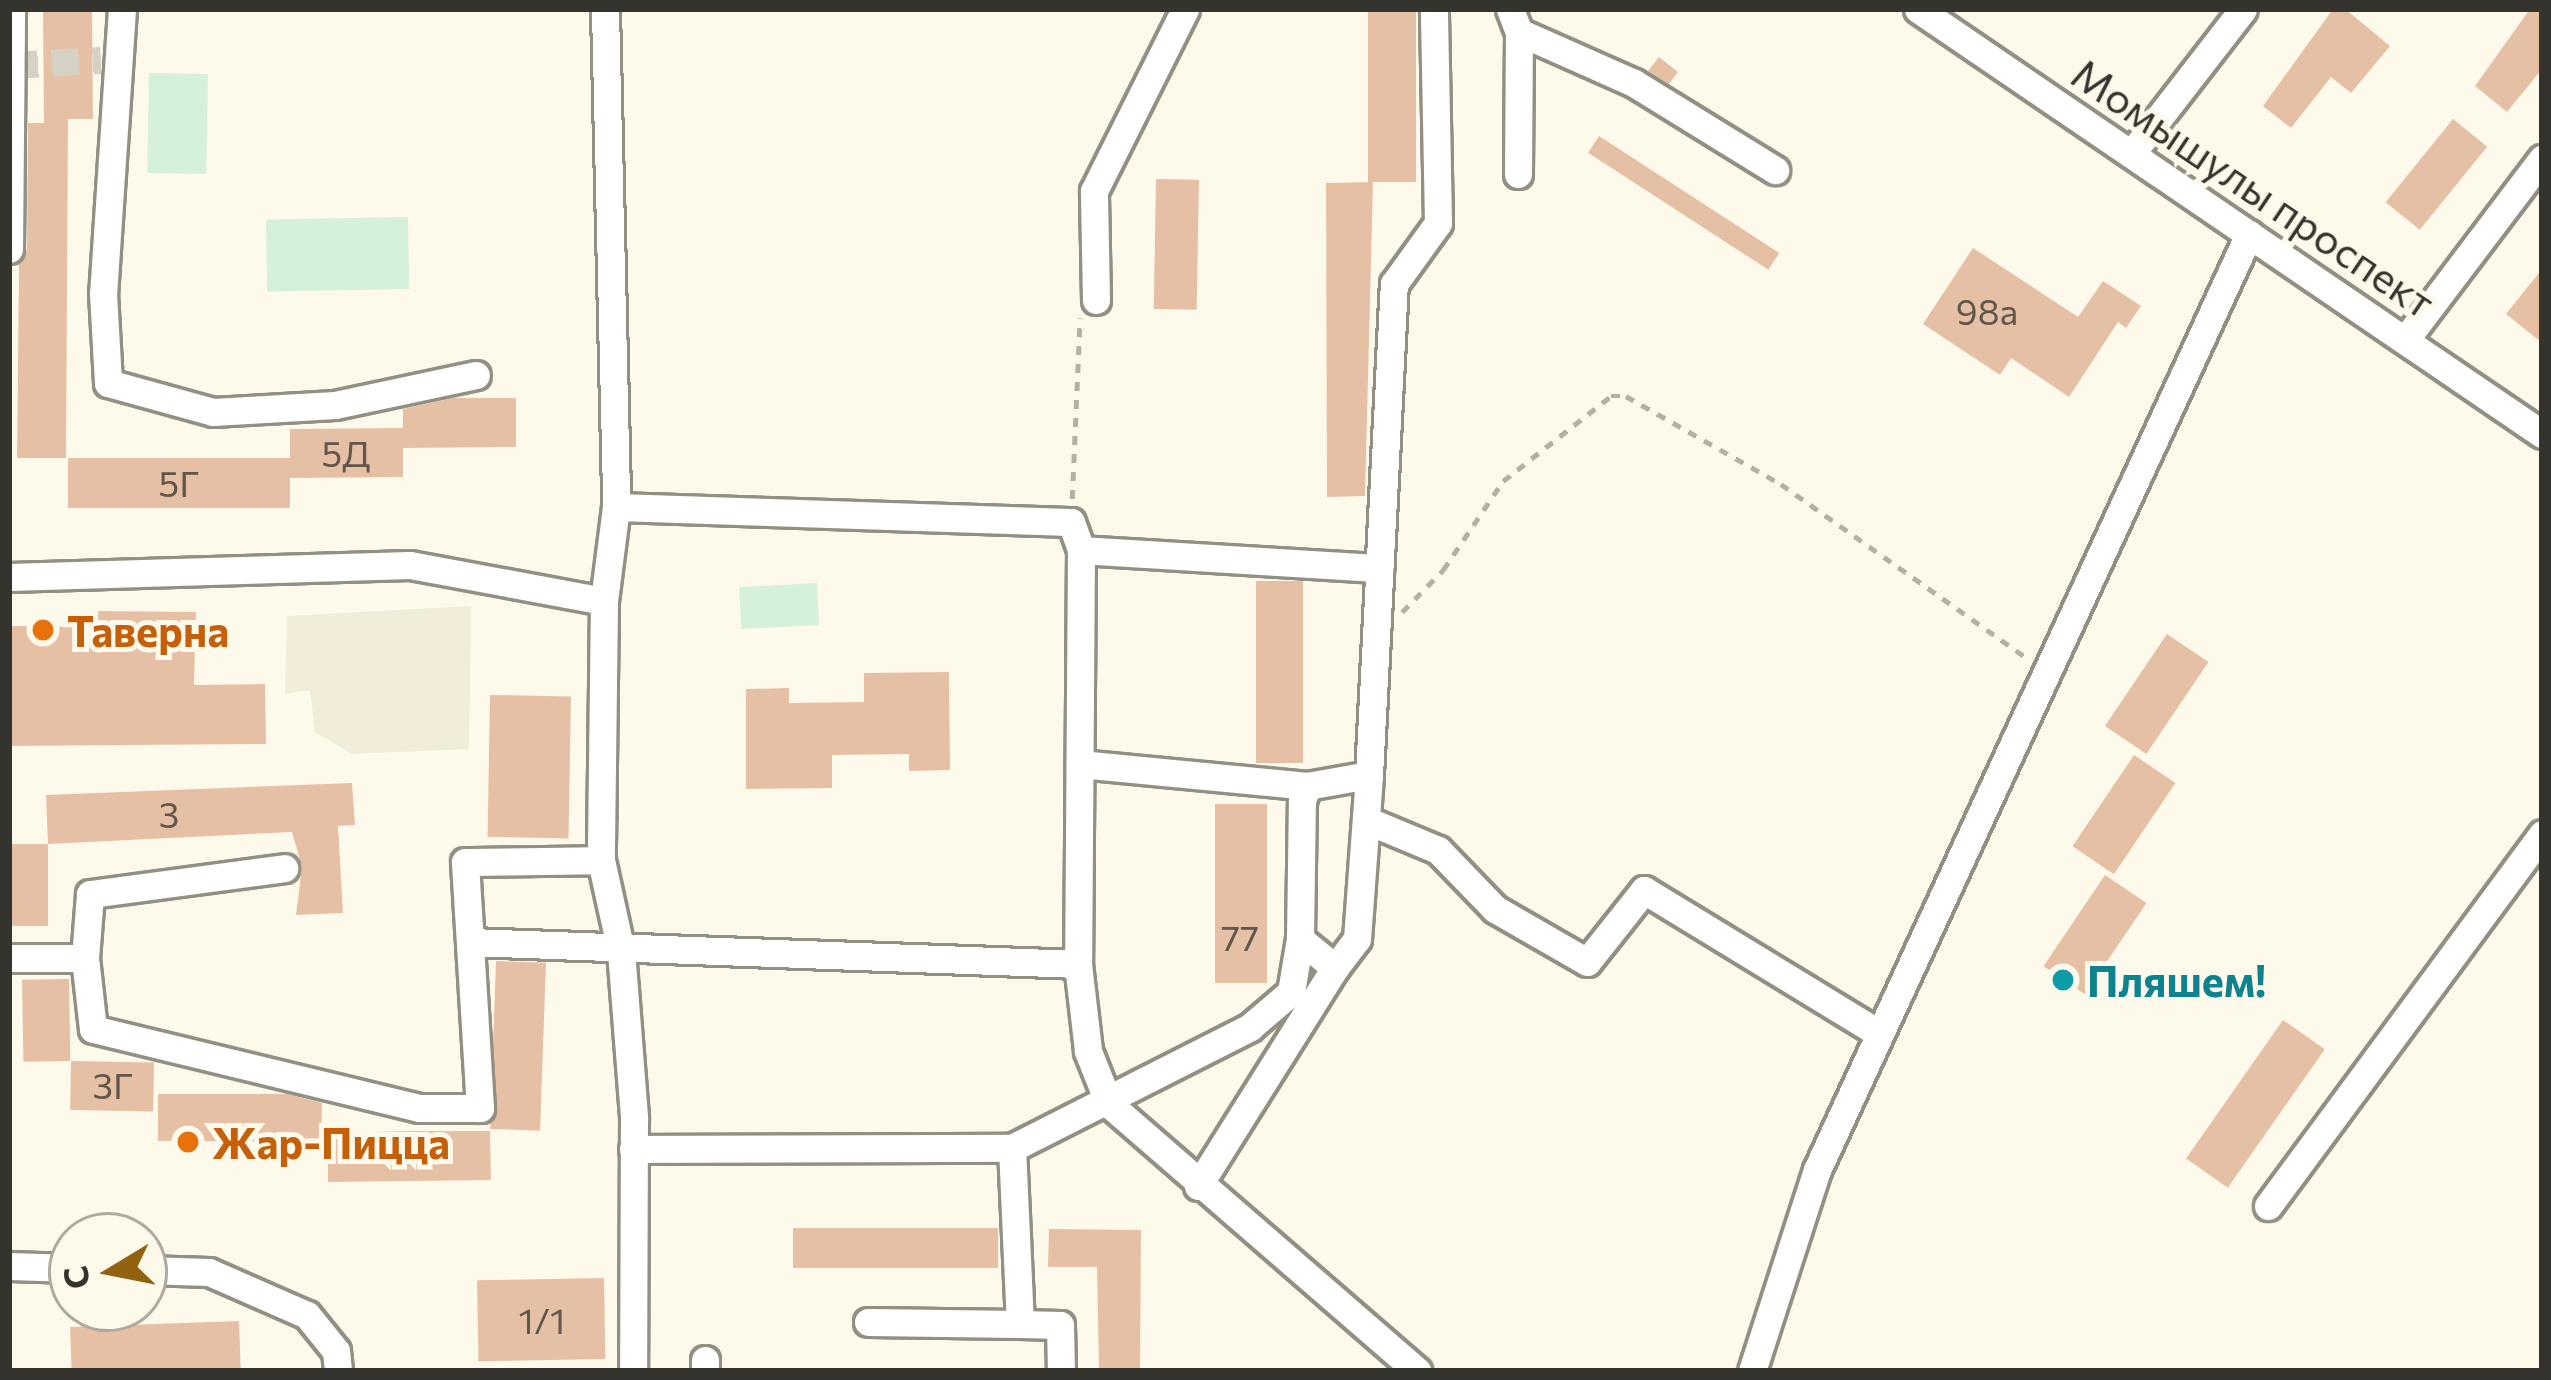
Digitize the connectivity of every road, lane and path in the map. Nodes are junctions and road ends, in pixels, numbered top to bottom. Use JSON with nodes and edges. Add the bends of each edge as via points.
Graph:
{"nodes":[{"id":1,"x":11,"y":9,"type":"edge"},
{"id":2,"x":122,"y":9,"type":"edge"},
{"id":3,"x":605,"y":9,"type":"edge"},
{"id":4,"x":1185,"y":9,"type":"edge"},
{"id":5,"x":1434,"y":9,"type":"edge"},
{"id":6,"x":1918,"y":9,"type":"edge"},
{"id":7,"x":2243,"y":9,"type":"edge"},
{"id":8,"x":1515,"y":21,"type":"edge"},
{"id":9,"x":10,"y":65,"type":"edge"},
{"id":10,"x":2132,"y":154,"type":"junction"},
{"id":11,"x":2542,"y":159,"type":"edge"},
{"id":12,"x":1775,"y":170,"type":"dead end"},
{"id":13,"x":1518,"y":174,"type":"dead end"},
{"id":14,"x":2249,"y":234,"type":"junction"},
{"id":15,"x":9,"y":249,"type":"edge"},
{"id":16,"x":1096,"y":300,"type":"joint"},
{"id":17,"x":2405,"y":340,"type":"junction"},
{"id":18,"x":476,"y":375,"type":"dead end"},
{"id":19,"x":2542,"y":434,"type":"edge"},
{"id":20,"x":616,"y":507,"type":"junction"},
{"id":21,"x":1071,"y":522,"type":"junction"},
{"id":22,"x":1081,"y":550,"type":"junction"},
{"id":23,"x":1379,"y":568,"type":"junction"},
{"id":24,"x":9,"y":577,"type":"edge"},
{"id":25,"x":604,"y":601,"type":"junction"},
{"id":26,"x":1375,"y":640,"type":"junction"},
{"id":27,"x":2048,"y":672,"type":"junction"},
{"id":28,"x":1080,"y":764,"type":"junction"},
{"id":29,"x":1369,"y":775,"type":"junction"},
{"id":30,"x":1307,"y":786,"type":"junction"},
{"id":31,"x":1366,"y":820,"type":"junction"},
{"id":32,"x":2542,"y":834,"type":"edge"},
{"id":33,"x":601,"y":860,"type":"junction"},
{"id":34,"x":284,"y":868,"type":"dead end"},
{"id":35,"x":1300,"y":939,"type":"junction"},
{"id":36,"x":470,"y":942,"type":"junction"},
{"id":37,"x":621,"y":951,"type":"junction"},
{"id":38,"x":9,"y":958,"type":"edge"},
{"id":39,"x":85,"y":958,"type":"junction"},
{"id":40,"x":1078,"y":964,"type":"junction"},
{"id":41,"x":1335,"y":968,"type":"junction"},
{"id":42,"x":1880,"y":1034,"type":"junction"},
{"id":43,"x":1109,"y":1104,"type":"junction"},
{"id":44,"x":1012,"y":1148,"type":"junction"},
{"id":45,"x":633,"y":1149,"type":"junction"},
{"id":46,"x":1198,"y":1186,"type":"junction"},
{"id":47,"x":2268,"y":1206,"type":"dead end"},
{"id":48,"x":9,"y":1266,"type":"edge"},
{"id":49,"x":48,"y":1267,"type":"edge"},
{"id":50,"x":168,"y":1271,"type":"edge"},
{"id":51,"x":868,"y":1322,"type":"dead end"},
{"id":52,"x":1020,"y":1324,"type":"junction"},
{"id":53,"x":338,"y":1371,"type":"edge"},
{"id":54,"x":366,"y":1371,"type":"edge"},
{"id":55,"x":633,"y":1371,"type":"edge"},
{"id":56,"x":1061,"y":1371,"type":"edge"},
{"id":57,"x":1417,"y":1371,"type":"edge"},
{"id":58,"x":1752,"y":1371,"type":"edge"}],
"edges":[{"from":1,"to":9,"type":"street"},
{"from":2,"to":18,"type":"street","via":[[110,59],[108,383],[213,412],[335,404]]},
{"from":3,"to":20,"type":"street"},
{"from":4,"to":16,"type":"street","via":[[1094,191]]},
{"from":5,"to":23,"type":"street","via":[[1438,223],[1394,284]]},
{"from":6,"to":10,"type":"street","name":"Момышулы проспект"},
{"from":7,"to":10,"type":"street"},
{"from":8,"to":12,"type":"street"},
{"from":8,"to":13,"type":"street"},
{"from":9,"to":15,"type":"street"},
{"from":10,"to":14,"type":"street","name":"Момышулы проспект"},
{"from":11,"to":17,"type":"street"},
{"from":14,"to":17,"type":"street","name":"Момышулы проспект"},
{"from":14,"to":27,"type":"street"},
{"from":16,"to":21,"type":"path","via":[[1080,320]]},
{"from":17,"to":19,"type":"street","name":"Момышулы проспект"},
{"from":20,"to":21,"type":"street"},
{"from":20,"to":25,"type":"street"},
{"from":21,"to":22,"type":"street"},
{"from":22,"to":23,"type":"street"},
{"from":22,"to":28,"type":"street"},
{"from":23,"to":26,"type":"street"},
{"from":24,"to":25,"type":"street","via":[[410,565]]},
{"from":25,"to":33,"type":"street"},
{"from":26,"to":27,"type":"path","via":[[1443,570],[1503,481],[1611,396],[1626,396],[1781,484]]},
{"from":26,"to":29,"type":"street"},
{"from":27,"to":42,"type":"street"},
{"from":28,"to":30,"type":"street"},
{"from":28,"to":40,"type":"street"},
{"from":29,"to":30,"type":"street"},
{"from":29,"to":31,"type":"street"},
{"from":30,"to":35,"type":"street"},
{"from":31,"to":41,"type":"street","via":[[1357,939]]},
{"from":31,"to":42,"type":"street","via":[[1438,850],[1495,909],[1587,962],[1644,890]]},
{"from":32,"to":47,"type":"street"},
{"from":33,"to":36,"type":"street","via":[[465,862]]},
{"from":33,"to":37,"type":"street"},
{"from":34,"to":39,"type":"street","via":[[90,894]]},
{"from":35,"to":41,"type":"street"},
{"from":35,"to":43,"type":"street","via":[[1291,992],[1250,1027],[1200,1046]]},
{"from":36,"to":37,"type":"street"},
{"from":36,"to":39,"type":"street","via":[[480,1108],[420,1108],[92,1029]]},
{"from":37,"to":40,"type":"street"},
{"from":37,"to":45,"type":"street"},
{"from":38,"to":39,"type":"street"},
{"from":40,"to":43,"type":"street","via":[[1088,1052]]},
{"from":41,"to":46,"type":"street"},
{"from":42,"to":58,"type":"street","via":[[1817,1170]]},
{"from":43,"to":44,"type":"street"},
{"from":43,"to":46,"type":"street"},
{"from":44,"to":45,"type":"street"},
{"from":44,"to":52,"type":"street"},
{"from":45,"to":55,"type":"street"},
{"from":46,"to":57,"type":"street"},
{"from":48,"to":49,"type":"street"},
{"from":50,"to":53,"type":"street","via":[[209,1272],[307,1315],[336,1352]]},
{"from":51,"to":52,"type":"street"},
{"from":52,"to":56,"type":"street","via":[[1060,1325]]},
{"from":53,"to":54,"type":"street"}]}
